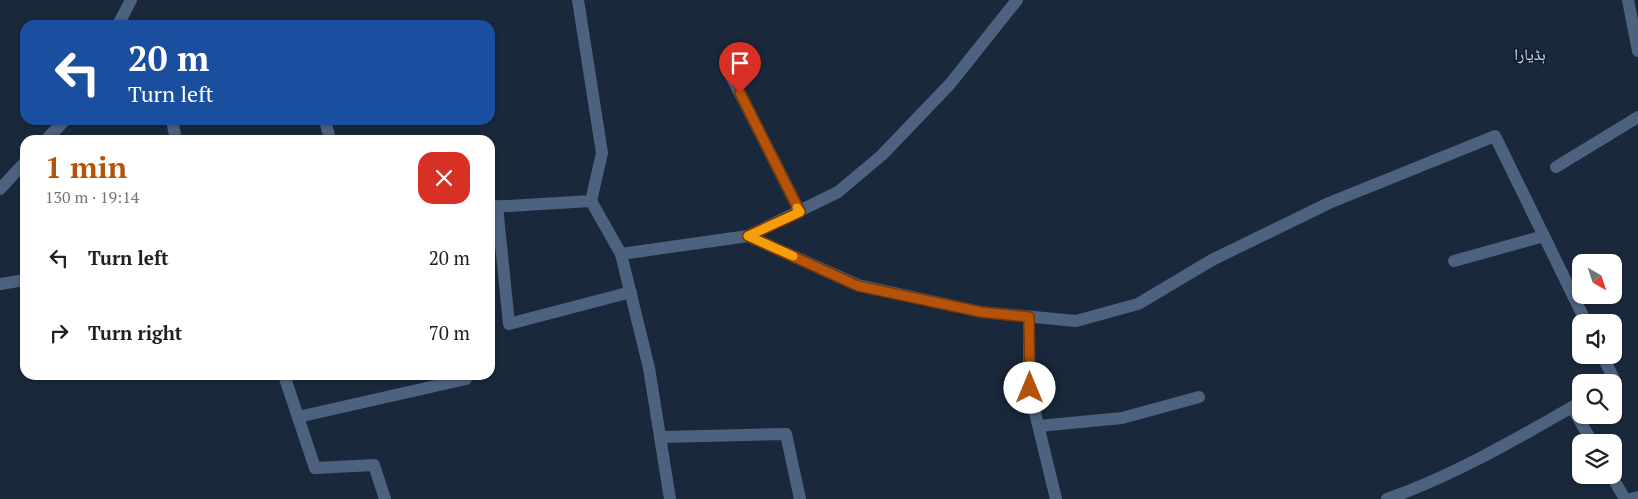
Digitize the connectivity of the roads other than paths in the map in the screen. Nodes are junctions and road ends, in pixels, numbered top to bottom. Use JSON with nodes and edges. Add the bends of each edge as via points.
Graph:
{"nodes":[{"id":1,"x":131,"y":0,"type":"edge"},
{"id":2,"x":578,"y":0,"type":"edge"},
{"id":3,"x":1628,"y":0,"type":"edge"},
{"id":4,"x":1014,"y":1,"type":"edge"},
{"id":5,"x":121,"y":20,"type":"edge"},
{"id":6,"x":1636,"y":27,"type":"edge"},
{"id":7,"x":1638,"y":51,"type":"edge"},
{"id":8,"x":731,"y":76,"type":"dead end"},
{"id":9,"x":1638,"y":117,"type":"edge"},
{"id":10,"x":60,"y":125,"type":"edge"},
{"id":11,"x":51,"y":135,"type":"edge"},
{"id":12,"x":20,"y":167,"type":"edge"},
{"id":13,"x":1556,"y":167,"type":"dead end"},
{"id":14,"x":0,"y":189,"type":"edge"},
{"id":15,"x":591,"y":201,"type":"junction"},
{"id":16,"x":495,"y":206,"type":"edge"},
{"id":17,"x":800,"y":212,"type":"junction"},
{"id":18,"x":495,"y":214,"type":"edge"},
{"id":19,"x":748,"y":236,"type":"junction"},
{"id":20,"x":1544,"y":236,"type":"junction"},
{"id":21,"x":621,"y":254,"type":"junction"},
{"id":22,"x":1454,"y":261,"type":"dead end"},
{"id":23,"x":20,"y":281,"type":"edge"},
{"id":24,"x":0,"y":284,"type":"edge"},
{"id":25,"x":631,"y":292,"type":"junction"},
{"id":26,"x":1582,"y":314,"type":"edge"},
{"id":27,"x":1029,"y":317,"type":"junction"},
{"id":28,"x":286,"y":380,"type":"edge"},
{"id":29,"x":462,"y":380,"type":"edge"},
{"id":30,"x":1199,"y":397,"type":"dead end"},
{"id":31,"x":1572,"y":408,"type":"edge"},
{"id":32,"x":298,"y":417,"type":"junction"},
{"id":33,"x":1039,"y":426,"type":"junction"},
{"id":34,"x":660,"y":437,"type":"junction"},
{"id":35,"x":1616,"y":484,"type":"edge"},
{"id":36,"x":1638,"y":497,"type":"edge"},
{"id":37,"x":385,"y":499,"type":"edge"},
{"id":38,"x":670,"y":499,"type":"edge"},
{"id":39,"x":800,"y":499,"type":"edge"},
{"id":40,"x":1056,"y":499,"type":"edge"},
{"id":41,"x":1387,"y":499,"type":"edge"},
{"id":42,"x":1625,"y":499,"type":"edge"},
{"id":43,"x":1630,"y":499,"type":"edge"}],
"edges":[{"from":1,"to":5,"type":"street"},
{"from":2,"to":15,"type":"street","via":[[602,153]]},
{"from":3,"to":6,"type":"street"},
{"from":4,"to":17,"type":"street","via":[[950,84],[882,155],[838,192]]},
{"from":6,"to":7,"type":"street"},
{"from":8,"to":17,"type":"street"},
{"from":9,"to":13,"type":"street"},
{"from":10,"to":11,"type":"street"},
{"from":12,"to":14,"type":"street"},
{"from":15,"to":16,"type":"street"},
{"from":15,"to":21,"type":"street"},
{"from":17,"to":19,"type":"street"},
{"from":18,"to":25,"type":"street","via":[[509,324]]},
{"from":19,"to":21,"type":"street"},
{"from":19,"to":27,"type":"street","via":[[858,286],[981,312]]},
{"from":20,"to":22,"type":"street"},
{"from":20,"to":26,"type":"street"},
{"from":20,"to":27,"type":"street","via":[[1495,136],[1329,203],[1212,260],[1138,304],[1076,321]]},
{"from":21,"to":25,"type":"street"},
{"from":23,"to":24,"type":"street"},
{"from":25,"to":34,"type":"street","via":[[649,368]]},
{"from":27,"to":33,"type":"street","via":[[1030,388]]},
{"from":28,"to":32,"type":"street"},
{"from":29,"to":32,"type":"street"},
{"from":30,"to":33,"type":"street","via":[[1122,418]]},
{"from":31,"to":41,"type":"street","via":[[1424,486]]},
{"from":32,"to":37,"type":"street","via":[[315,468],[374,465]]},
{"from":33,"to":40,"type":"street"},
{"from":34,"to":38,"type":"street"},
{"from":34,"to":39,"type":"street","via":[[786,434]]},
{"from":35,"to":42,"type":"street"},
{"from":36,"to":43,"type":"street"}]}
